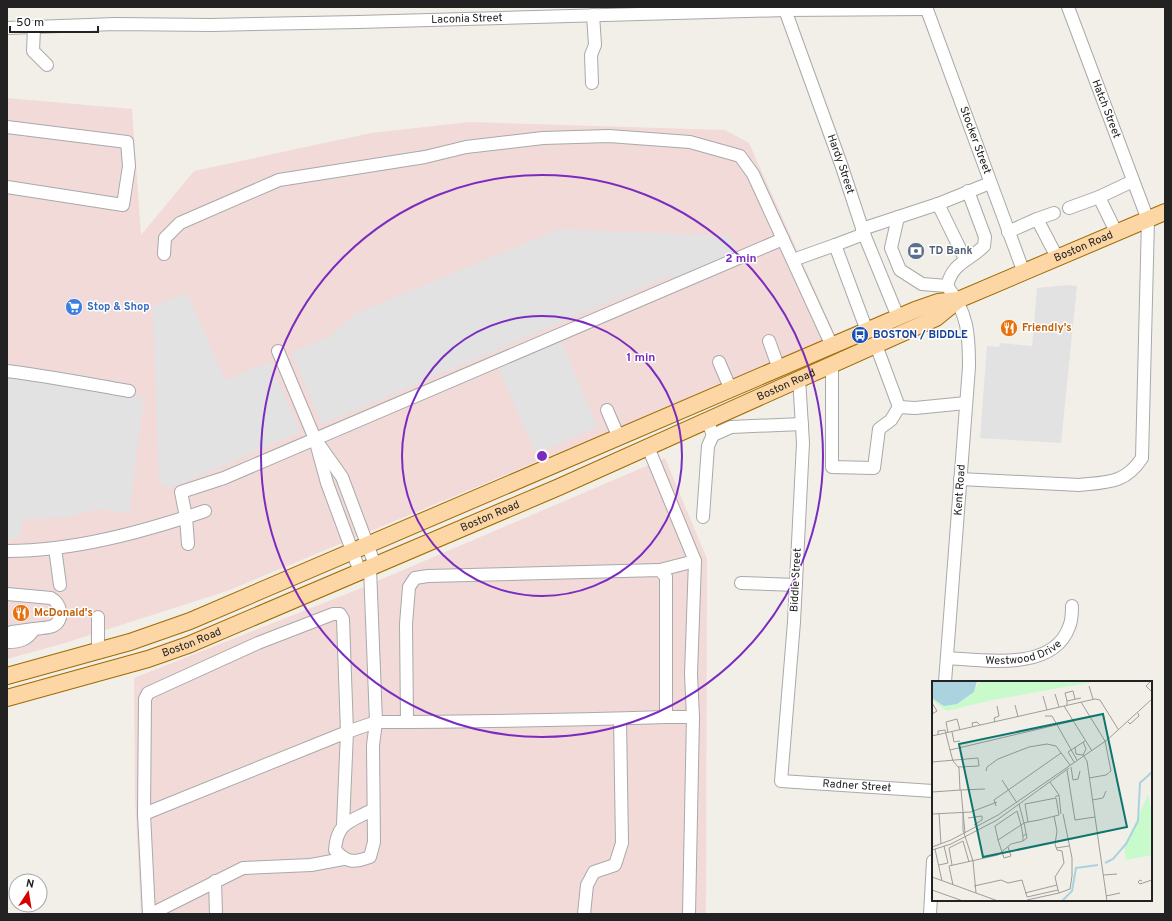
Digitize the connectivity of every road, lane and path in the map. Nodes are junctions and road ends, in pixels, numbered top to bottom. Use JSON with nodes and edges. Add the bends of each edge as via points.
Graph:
{"nodes":[{"id":1,"x":1068,"y":7,"type":"edge"},
{"id":2,"x":927,"y":8,"type":"edge"},
{"id":3,"x":784,"y":9,"type":"edge"},
{"id":4,"x":593,"y":15,"type":"junction"},
{"id":5,"x":7,"y":28,"type":"edge"},
{"id":6,"x":34,"y":28,"type":"junction"},
{"id":7,"x":48,"y":66,"type":"dead end"},
{"id":8,"x":592,"y":83,"type":"dead end"},
{"id":9,"x":7,"y":127,"type":"edge"},
{"id":10,"x":1134,"y":181,"type":"junction"},
{"id":11,"x":990,"y":183,"type":"junction"},
{"id":12,"x":7,"y":187,"type":"edge"},
{"id":13,"x":968,"y":191,"type":"junction"},
{"id":14,"x":1098,"y":197,"type":"junction"},
{"id":15,"x":938,"y":204,"type":"junction"},
{"id":16,"x":1070,"y":208,"type":"dead end"},
{"id":17,"x":1165,"y":212,"type":"edge"},
{"id":18,"x":1054,"y":213,"type":"dead end"},
{"id":19,"x":1146,"y":215,"type":"junction"},
{"id":20,"x":898,"y":217,"type":"junction"},
{"id":21,"x":1037,"y":219,"type":"junction"},
{"id":22,"x":863,"y":232,"type":"junction"},
{"id":23,"x":1008,"y":232,"type":"junction"},
{"id":24,"x":1117,"y":234,"type":"junction"},
{"id":25,"x":783,"y":239,"type":"junction"},
{"id":26,"x":835,"y":245,"type":"junction"},
{"id":27,"x":164,"y":254,"type":"dead end"},
{"id":28,"x":965,"y":259,"type":"junction"},
{"id":29,"x":1058,"y":259,"type":"junction"},
{"id":30,"x":793,"y":260,"type":"junction"},
{"id":31,"x":1024,"y":273,"type":"junction"},
{"id":32,"x":947,"y":286,"type":"junction"},
{"id":33,"x":958,"y":300,"type":"junction"},
{"id":34,"x":898,"y":317,"type":"junction"},
{"id":35,"x":867,"y":331,"type":"junction"},
{"id":36,"x":769,"y":341,"type":"dead end"},
{"id":37,"x":876,"y":345,"type":"junction"},
{"id":38,"x":832,"y":346,"type":"junction"},
{"id":39,"x":278,"y":351,"type":"dead end"},
{"id":40,"x":719,"y":362,"type":"dead end"},
{"id":41,"x":832,"y":364,"type":"junction"},
{"id":42,"x":779,"y":369,"type":"junction"},
{"id":43,"x":7,"y":371,"type":"edge"},
{"id":44,"x":799,"y":378,"type":"junction"},
{"id":45,"x":731,"y":390,"type":"junction"},
{"id":46,"x":129,"y":391,"type":"dead end"},
{"id":47,"x":966,"y":403,"type":"junction"},
{"id":48,"x":899,"y":407,"type":"junction"},
{"id":49,"x":607,"y":410,"type":"dead end"},
{"id":50,"x":707,"y":420,"type":"junction"},
{"id":51,"x":802,"y":424,"type":"junction"},
{"id":52,"x":713,"y":435,"type":"junction"},
{"id":53,"x":619,"y":438,"type":"junction"},
{"id":54,"x":315,"y":439,"type":"junction"},
{"id":55,"x":648,"y":447,"type":"junction"},
{"id":56,"x":960,"y":479,"type":"junction"},
{"id":57,"x":205,"y":511,"type":"dead end"},
{"id":58,"x":186,"y":517,"type":"junction"},
{"id":59,"x":703,"y":517,"type":"dead end"},
{"id":60,"x":188,"y":544,"type":"dead end"},
{"id":61,"x":369,"y":545,"type":"junction"},
{"id":62,"x":55,"y":548,"type":"junction"},
{"id":63,"x":7,"y":551,"type":"edge"},
{"id":64,"x":354,"y":552,"type":"junction"},
{"id":65,"x":695,"y":561,"type":"junction"},
{"id":66,"x":369,"y":568,"type":"junction"},
{"id":67,"x":660,"y":570,"type":"junction"},
{"id":68,"x":742,"y":583,"type":"dead end"},
{"id":69,"x":60,"y":585,"type":"dead end"},
{"id":70,"x":796,"y":585,"type":"junction"},
{"id":71,"x":7,"y":594,"type":"edge"},
{"id":72,"x":1072,"y":606,"type":"dead end"},
{"id":73,"x":98,"y":617,"type":"dead end"},
{"id":74,"x":34,"y":629,"type":"junction"},
{"id":75,"x":7,"y":635,"type":"edge"},
{"id":76,"x":7,"y":642,"type":"edge"},
{"id":77,"x":98,"y":651,"type":"junction"},
{"id":78,"x":947,"y":658,"type":"junction"},
{"id":79,"x":7,"y":676,"type":"edge"},
{"id":80,"x":946,"y":681,"type":"edge"},
{"id":81,"x":7,"y":698,"type":"edge"},
{"id":82,"x":693,"y":717,"type":"junction"},
{"id":83,"x":620,"y":718,"type":"junction"},
{"id":84,"x":666,"y":718,"type":"junction"},
{"id":85,"x":376,"y":722,"type":"junction"},
{"id":86,"x":407,"y":722,"type":"junction"},
{"id":87,"x":347,"y":732,"type":"junction"},
{"id":88,"x":781,"y":781,"type":"joint"},
{"id":89,"x":932,"y":791,"type":"edge"},
{"id":90,"x":372,"y":810,"type":"junction"},
{"id":91,"x":144,"y":814,"type":"junction"},
{"id":92,"x":343,"y":825,"type":"junction"},
{"id":93,"x":343,"y":859,"type":"junction"},
{"id":94,"x":932,"y":879,"type":"edge"},
{"id":95,"x":215,"y":881,"type":"junction"},
{"id":96,"x":150,"y":914,"type":"edge"},
{"id":97,"x":216,"y":914,"type":"edge"},
{"id":98,"x":584,"y":914,"type":"edge"},
{"id":99,"x":689,"y":914,"type":"edge"},
{"id":100,"x":930,"y":914,"type":"edge"}],
"edges":[{"from":1,"to":10,"type":"street","name":"Hatch Street"},
{"from":2,"to":3,"type":"street","name":"Laconia Street"},
{"from":2,"to":11,"type":"street","name":"Stocker Street"},
{"from":3,"to":4,"type":"street","name":"Laconia Street"},
{"from":3,"to":22,"type":"street","name":"Hardy Street"},
{"from":4,"to":6,"type":"street","name":"Laconia Street","via":[[211,25],[115,24]]},
{"from":4,"to":8,"type":"street","via":[[595,45],[591,55]]},
{"from":5,"to":6,"type":"street","name":"Laconia Street"},
{"from":6,"to":7,"type":"street","via":[[33,51]]},
{"from":9,"to":12,"type":"street","via":[[127,142],[129,166],[123,204]]},
{"from":10,"to":14,"type":"street"},
{"from":10,"to":19,"type":"street","name":"Hatch Street"},
{"from":11,"to":13,"type":"street"},
{"from":11,"to":23,"type":"street","name":"Stocker Street"},
{"from":13,"to":15,"type":"street"},
{"from":13,"to":28,"type":"street","via":[[985,237],[984,246]]},
{"from":14,"to":16,"type":"street"},
{"from":14,"to":24,"type":"street"},
{"from":15,"to":20,"type":"street"},
{"from":15,"to":28,"type":"street"},
{"from":17,"to":19,"type":"main road","name":"Boston Road"},
{"from":18,"to":21,"type":"street"},
{"from":19,"to":24,"type":"main road","name":"Boston Road"},
{"from":19,"to":56,"type":"street","via":[[1142,458],[1134,470],[1116,481],[1079,485]]},
{"from":20,"to":22,"type":"street"},
{"from":20,"to":32,"type":"street","via":[[891,248],[900,270],[922,284]]},
{"from":21,"to":23,"type":"street"},
{"from":21,"to":29,"type":"street"},
{"from":22,"to":26,"type":"street"},
{"from":22,"to":34,"type":"street","name":"Hardy Street"},
{"from":23,"to":31,"type":"street","name":"Stocker Street"},
{"from":24,"to":29,"type":"main road","name":"Boston Road"},
{"from":25,"to":27,"type":"street","via":[[753,174],[740,156],[690,142],[609,136],[543,138],[466,147],[425,157],[279,180],[180,223],[165,238]]},
{"from":25,"to":30,"type":"street"},
{"from":25,"to":54,"type":"street"},
{"from":26,"to":30,"type":"street"},
{"from":26,"to":35,"type":"street"},
{"from":28,"to":32,"type":"street","via":[[950,275]]},
{"from":29,"to":31,"type":"main road","name":"Boston Road"},
{"from":30,"to":38,"type":"street"},
{"from":31,"to":33,"type":"main road","name":"Boston Road"},
{"from":32,"to":33,"type":"street","name":"Kent Road"},
{"from":33,"to":34,"type":"main road","name":"Boston Road","via":[[930,304]]},
{"from":33,"to":37,"type":"main road","name":"Boston Road","via":[[936,318]]},
{"from":33,"to":47,"type":"street","name":"Kent Road","via":[[968,329],[969,367]]},
{"from":34,"to":35,"type":"main road","name":"Boston Road"},
{"from":35,"to":38,"type":"main road","name":"Boston Road"},
{"from":36,"to":42,"type":"street"},
{"from":37,"to":41,"type":"main road","name":"Boston Road"},
{"from":37,"to":48,"type":"street"},
{"from":38,"to":42,"type":"main road","name":"Boston Road"},
{"from":39,"to":54,"type":"street"},
{"from":40,"to":45,"type":"street"},
{"from":41,"to":44,"type":"main road","name":"Boston Road"},
{"from":41,"to":48,"type":"street","via":[[832,467],[874,468],[879,429],[891,420]]},
{"from":42,"to":45,"type":"main road","name":"Boston Road"},
{"from":43,"to":46,"type":"street"},
{"from":44,"to":50,"type":"main road","name":"Boston Road"},
{"from":44,"to":51,"type":"street","name":"Biddle Street"},
{"from":45,"to":53,"type":"main road","name":"Boston Road"},
{"from":47,"to":48,"type":"street"},
{"from":47,"to":56,"type":"street","name":"Kent Road"},
{"from":49,"to":53,"type":"street"},
{"from":50,"to":52,"type":"street"},
{"from":50,"to":55,"type":"main road","name":"Boston Road"},
{"from":51,"to":52,"type":"street","via":[[731,427]]},
{"from":51,"to":70,"type":"street","name":"Biddle Street"},
{"from":52,"to":59,"type":"street","via":[[708,446]]},
{"from":53,"to":61,"type":"main road","name":"Boston Road"},
{"from":54,"to":58,"type":"street","via":[[224,478],[181,492]]},
{"from":54,"to":61,"type":"street","via":[[342,478]]},
{"from":54,"to":64,"type":"street","via":[[327,483]]},
{"from":55,"to":65,"type":"street"},
{"from":55,"to":66,"type":"main road","name":"Boston Road"},
{"from":56,"to":78,"type":"street","name":"Kent Road"},
{"from":57,"to":58,"type":"street"},
{"from":58,"to":60,"type":"street"},
{"from":58,"to":62,"type":"street","via":[[158,527]]},
{"from":61,"to":64,"type":"main road","name":"Boston Road"},
{"from":61,"to":66,"type":"street"},
{"from":62,"to":63,"type":"street"},
{"from":62,"to":69,"type":"street"},
{"from":64,"to":66,"type":"street"},
{"from":64,"to":77,"type":"main road","name":"Boston Road","via":[[170,629]]},
{"from":65,"to":67,"type":"street"},
{"from":65,"to":82,"type":"street","via":[[691,674]]},
{"from":66,"to":81,"type":"main road","name":"Boston Road","via":[[168,652]]},
{"from":66,"to":85,"type":"street"},
{"from":67,"to":84,"type":"street","via":[[666,577]]},
{"from":67,"to":86,"type":"street","via":[[415,578],[409,587],[406,624]]},
{"from":68,"to":70,"type":"street"},
{"from":70,"to":88,"type":"street","name":"Biddle Street"},
{"from":71,"to":74,"type":"street","via":[[44,597],[57,601],[60,608],[58,622],[52,626]]},
{"from":72,"to":78,"type":"street","name":"Westwood Drive","via":[[1070,626],[1066,634],[1053,647],[1037,656],[1009,661]]},
{"from":73,"to":77,"type":"street"},
{"from":74,"to":75,"type":"street"},
{"from":74,"to":76,"type":"street","via":[[30,637],[24,640]]},
{"from":77,"to":79,"type":"main road","name":"Boston Road"},
{"from":78,"to":80,"type":"street","name":"Kent Road"},
{"from":82,"to":84,"type":"street"},
{"from":82,"to":99,"type":"street"},
{"from":83,"to":84,"type":"street"},
{"from":83,"to":86,"type":"street"},
{"from":83,"to":98,"type":"street","via":[[622,843],[615,865],[594,872],[587,885]]},
{"from":85,"to":86,"type":"street"},
{"from":85,"to":87,"type":"street"},
{"from":85,"to":90,"type":"street"},
{"from":87,"to":91,"type":"street"},
{"from":87,"to":91,"type":"street","via":[[343,619],[340,614],[333,614],[258,643],[148,693],[145,699]]},
{"from":87,"to":92,"type":"street"},
{"from":88,"to":89,"type":"street","name":"Radner Street"},
{"from":90,"to":92,"type":"street"},
{"from":90,"to":93,"type":"street","via":[[374,842],[370,857],[356,862]]},
{"from":91,"to":96,"type":"street"},
{"from":92,"to":93,"type":"street","via":[[336,837],[335,850]]},
{"from":93,"to":95,"type":"street","via":[[311,865],[243,868]]},
{"from":94,"to":100,"type":"street"},
{"from":95,"to":96,"type":"street"},
{"from":95,"to":97,"type":"street"}]}
